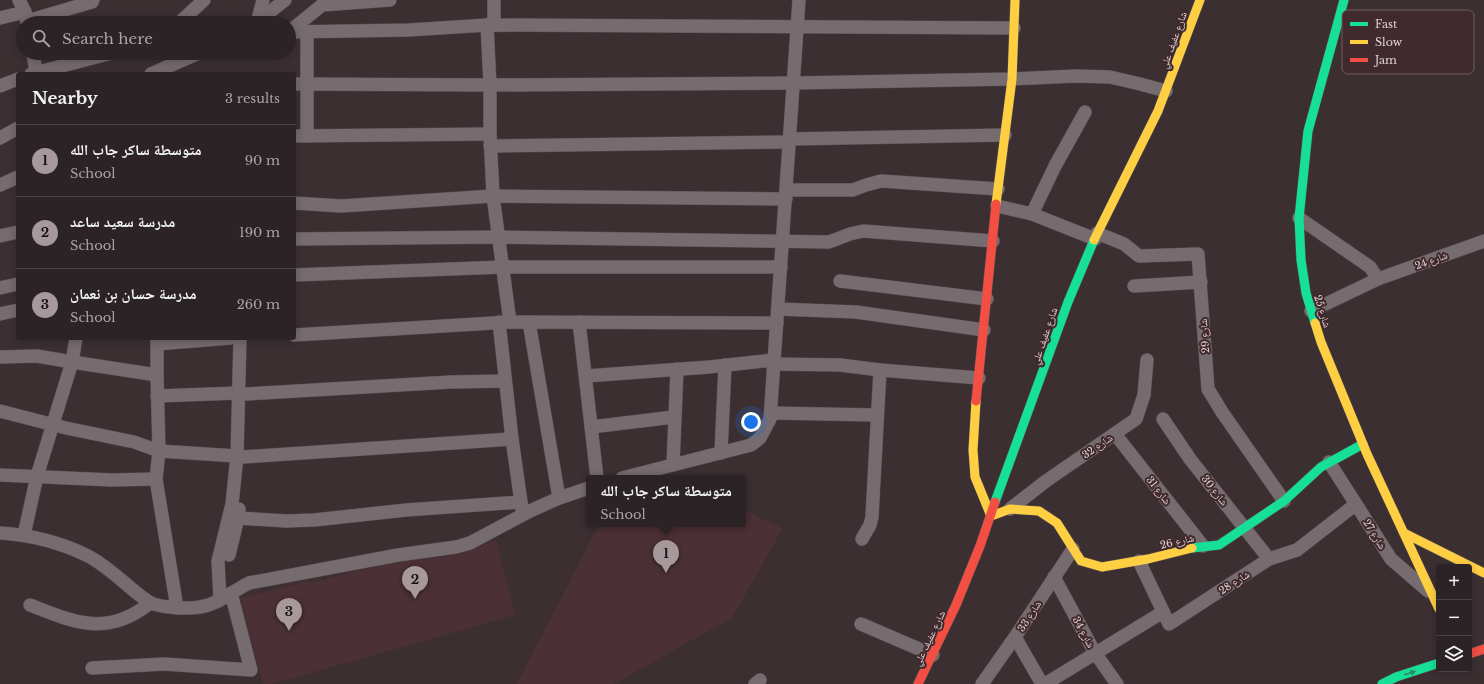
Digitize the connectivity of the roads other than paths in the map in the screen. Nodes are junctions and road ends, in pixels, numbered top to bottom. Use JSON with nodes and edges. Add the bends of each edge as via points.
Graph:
{"nodes":[{"id":1,"x":19,"y":0,"type":"edge"},
{"id":2,"x":93,"y":0,"type":"edge"},
{"id":3,"x":204,"y":0,"type":"edge"},
{"id":4,"x":263,"y":0,"type":"edge"},
{"id":5,"x":285,"y":0,"type":"edge"},
{"id":6,"x":390,"y":0,"type":"edge"},
{"id":7,"x":494,"y":0,"type":"edge"},
{"id":8,"x":799,"y":0,"type":"edge"},
{"id":9,"x":1015,"y":0,"type":"edge"},
{"id":10,"x":1200,"y":0,"type":"edge"},
{"id":11,"x":1344,"y":0,"type":"edge"},
{"id":12,"x":25,"y":16,"type":"edge"},
{"id":13,"x":38,"y":16,"type":"edge"},
{"id":14,"x":187,"y":16,"type":"edge"},
{"id":15,"x":259,"y":16,"type":"edge"},
{"id":16,"x":265,"y":16,"type":"edge"},
{"id":17,"x":0,"y":18,"type":"edge"},
{"id":18,"x":16,"y":19,"type":"edge"},
{"id":19,"x":491,"y":25,"type":"junction"},
{"id":20,"x":296,"y":26,"type":"edge"},
{"id":21,"x":797,"y":27,"type":"junction"},
{"id":22,"x":1014,"y":28,"type":"junction"},
{"id":23,"x":296,"y":32,"type":"edge"},
{"id":24,"x":307,"y":32,"type":"junction"},
{"id":25,"x":33,"y":60,"type":"edge"},
{"id":26,"x":85,"y":60,"type":"edge"},
{"id":27,"x":184,"y":60,"type":"edge"},
{"id":28,"x":34,"y":72,"type":"edge"},
{"id":29,"x":38,"y":72,"type":"edge"},
{"id":30,"x":156,"y":72,"type":"edge"},
{"id":31,"x":1012,"y":79,"type":"junction"},
{"id":32,"x":16,"y":80,"type":"edge"},
{"id":33,"x":794,"y":83,"type":"junction"},
{"id":34,"x":300,"y":84,"type":"edge"},
{"id":35,"x":490,"y":85,"type":"junction"},
{"id":36,"x":0,"y":86,"type":"edge"},
{"id":37,"x":1166,"y":91,"type":"junction"},
{"id":38,"x":1085,"y":112,"type":"dead end"},
{"id":39,"x":16,"y":129,"type":"edge"},
{"id":40,"x":1005,"y":135,"type":"junction"},
{"id":41,"x":296,"y":136,"type":"edge"},
{"id":42,"x":307,"y":136,"type":"junction"},
{"id":43,"x":0,"y":138,"type":"edge"},
{"id":44,"x":490,"y":140,"type":"junction"},
{"id":45,"x":790,"y":140,"type":"junction"},
{"id":46,"x":16,"y":178,"type":"edge"},
{"id":47,"x":0,"y":185,"type":"edge"},
{"id":48,"x":998,"y":189,"type":"junction"},
{"id":49,"x":786,"y":194,"type":"junction"},
{"id":50,"x":493,"y":196,"type":"junction"},
{"id":51,"x":296,"y":203,"type":"edge"},
{"id":52,"x":996,"y":206,"type":"junction"},
{"id":53,"x":1032,"y":214,"type":"junction"},
{"id":54,"x":1299,"y":218,"type":"junction"},
{"id":55,"x":16,"y":232,"type":"edge"},
{"id":56,"x":0,"y":236,"type":"edge"},
{"id":57,"x":1096,"y":236,"type":"junction"},
{"id":58,"x":499,"y":237,"type":"junction"},
{"id":59,"x":296,"y":239,"type":"edge"},
{"id":60,"x":783,"y":241,"type":"junction"},
{"id":61,"x":993,"y":241,"type":"junction"},
{"id":62,"x":1484,"y":241,"type":"edge"},
{"id":63,"x":503,"y":267,"type":"junction"},
{"id":64,"x":781,"y":267,"type":"junction"},
{"id":65,"x":296,"y":275,"type":"edge"},
{"id":66,"x":1378,"y":278,"type":"junction"},
{"id":67,"x":840,"y":281,"type":"dead end"},
{"id":68,"x":1200,"y":282,"type":"junction"},
{"id":69,"x":16,"y":284,"type":"edge"},
{"id":70,"x":1134,"y":286,"type":"dead end"},
{"id":71,"x":0,"y":288,"type":"edge"},
{"id":72,"x":987,"y":299,"type":"junction"},
{"id":73,"x":778,"y":309,"type":"junction"},
{"id":74,"x":16,"y":310,"type":"edge"},
{"id":75,"x":1312,"y":311,"type":"junction"},
{"id":76,"x":0,"y":314,"type":"edge"},
{"id":77,"x":505,"y":322,"type":"junction"},
{"id":78,"x":529,"y":322,"type":"junction"},
{"id":79,"x":579,"y":322,"type":"junction"},
{"id":80,"x":777,"y":323,"type":"junction"},
{"id":81,"x":984,"y":330,"type":"junction"},
{"id":82,"x":296,"y":335,"type":"edge"},
{"id":83,"x":76,"y":340,"type":"edge"},
{"id":84,"x":182,"y":340,"type":"edge"},
{"id":85,"x":240,"y":340,"type":"edge"},
{"id":86,"x":249,"y":340,"type":"edge"},
{"id":87,"x":157,"y":341,"type":"edge"},
{"id":88,"x":0,"y":357,"type":"edge"},
{"id":89,"x":1147,"y":360,"type":"dead end"},
{"id":90,"x":72,"y":362,"type":"junction"},
{"id":91,"x":774,"y":362,"type":"junction"},
{"id":92,"x":725,"y":365,"type":"junction"},
{"id":93,"x":676,"y":369,"type":"junction"},
{"id":94,"x":880,"y":370,"type":"junction"},
{"id":95,"x":156,"y":375,"type":"junction"},
{"id":96,"x":586,"y":376,"type":"junction"},
{"id":97,"x":979,"y":378,"type":"junction"},
{"id":98,"x":505,"y":381,"type":"junction"},
{"id":99,"x":242,"y":394,"type":"junction"},
{"id":100,"x":157,"y":396,"type":"junction"},
{"id":101,"x":0,"y":412,"type":"edge"},
{"id":102,"x":771,"y":413,"type":"junction"},
{"id":103,"x":877,"y":415,"type":"junction"},
{"id":104,"x":674,"y":417,"type":"junction"},
{"id":105,"x":1163,"y":420,"type":"dead end"},
{"id":106,"x":52,"y":425,"type":"junction"},
{"id":107,"x":591,"y":427,"type":"junction"},
{"id":108,"x":1115,"y":434,"type":"junction"},
{"id":109,"x":512,"y":439,"type":"junction"},
{"id":110,"x":1363,"y":444,"type":"junction"},
{"id":111,"x":159,"y":451,"type":"junction"},
{"id":112,"x":721,"y":453,"type":"junction"},
{"id":113,"x":240,"y":457,"type":"junction"},
{"id":114,"x":1330,"y":462,"type":"junction"},
{"id":115,"x":672,"y":465,"type":"junction"},
{"id":116,"x":0,"y":475,"type":"edge"},
{"id":117,"x":597,"y":475,"type":"edge"},
{"id":118,"x":634,"y":475,"type":"edge"},
{"id":119,"x":37,"y":476,"type":"junction"},
{"id":120,"x":156,"y":479,"type":"junction"},
{"id":121,"x":586,"y":489,"type":"edge"},
{"id":122,"x":558,"y":498,"type":"junction"},
{"id":123,"x":1284,"y":501,"type":"junction"},
{"id":124,"x":1356,"y":504,"type":"junction"},
{"id":125,"x":522,"y":508,"type":"junction"},
{"id":126,"x":1010,"y":509,"type":"junction"},
{"id":127,"x":990,"y":516,"type":"junction"},
{"id":128,"x":238,"y":518,"type":"junction"},
{"id":129,"x":1244,"y":528,"type":"junction"},
{"id":130,"x":0,"y":533,"type":"edge"},
{"id":131,"x":1404,"y":533,"type":"junction"},
{"id":132,"x":24,"y":535,"type":"junction"},
{"id":133,"x":862,"y":539,"type":"dead end"},
{"id":134,"x":1203,"y":546,"type":"junction"},
{"id":135,"x":1073,"y":549,"type":"junction"},
{"id":136,"x":1269,"y":559,"type":"junction"},
{"id":137,"x":1139,"y":561,"type":"junction"},
{"id":138,"x":1484,"y":573,"type":"edge"},
{"id":139,"x":1054,"y":578,"type":"junction"},
{"id":140,"x":219,"y":586,"type":"junction"},
{"id":141,"x":231,"y":593,"type":"junction"},
{"id":142,"x":1433,"y":595,"type":"junction"},
{"id":143,"x":220,"y":600,"type":"junction"},
{"id":144,"x":1436,"y":602,"type":"edge"},
{"id":145,"x":150,"y":603,"type":"junction"},
{"id":146,"x":30,"y":605,"type":"dead end"},
{"id":147,"x":177,"y":608,"type":"junction"},
{"id":148,"x":1163,"y":612,"type":"junction"},
{"id":149,"x":861,"y":624,"type":"dead end"},
{"id":150,"x":1014,"y":637,"type":"junction"},
{"id":151,"x":1484,"y":649,"type":"edge"},
{"id":152,"x":1095,"y":653,"type":"junction"},
{"id":153,"x":1472,"y":653,"type":"edge"},
{"id":154,"x":933,"y":655,"type":"junction"},
{"id":155,"x":1436,"y":665,"type":"edge"},
{"id":156,"x":92,"y":668,"type":"dead end"},
{"id":157,"x":918,"y":684,"type":"edge"},
{"id":158,"x":982,"y":684,"type":"edge"},
{"id":159,"x":1044,"y":684,"type":"edge"},
{"id":160,"x":1117,"y":684,"type":"edge"},
{"id":161,"x":1382,"y":684,"type":"edge"}],
"edges":[{"from":1,"to":12,"type":"street"},
{"from":2,"to":13,"type":"street"},
{"from":3,"to":14,"type":"street"},
{"from":4,"to":15,"type":"street"},
{"from":5,"to":16,"type":"street"},
{"from":6,"to":20,"type":"street","via":[[322,5]]},
{"from":7,"to":19,"type":"street"},
{"from":8,"to":21,"type":"street"},
{"from":9,"to":22,"type":"street"},
{"from":10,"to":37,"type":"street","name":"شارع عفيف علي"},
{"from":11,"to":54,"type":"street","name":"شارع 25","via":[[1308,131]]},
{"from":17,"to":18,"type":"street"},
{"from":19,"to":21,"type":"street"},
{"from":19,"to":24,"type":"street"},
{"from":19,"to":35,"type":"street"},
{"from":21,"to":22,"type":"street"},
{"from":21,"to":33,"type":"street"},
{"from":22,"to":31,"type":"street"},
{"from":23,"to":24,"type":"street"},
{"from":24,"to":34,"type":"street"},
{"from":25,"to":28,"type":"street"},
{"from":26,"to":29,"type":"street"},
{"from":27,"to":30,"type":"street"},
{"from":31,"to":33,"type":"street"},
{"from":31,"to":37,"type":"street","via":[[1110,77]]},
{"from":31,"to":40,"type":"street"},
{"from":32,"to":36,"type":"street"},
{"from":33,"to":35,"type":"street"},
{"from":33,"to":45,"type":"street"},
{"from":34,"to":35,"type":"street"},
{"from":34,"to":42,"type":"street"},
{"from":35,"to":44,"type":"street"},
{"from":37,"to":57,"type":"street","name":"شارع عفيف علي"},
{"from":38,"to":53,"type":"street"},
{"from":39,"to":43,"type":"street"},
{"from":40,"to":45,"type":"street"},
{"from":40,"to":48,"type":"street"},
{"from":41,"to":42,"type":"street"},
{"from":42,"to":44,"type":"street"},
{"from":44,"to":45,"type":"street"},
{"from":44,"to":50,"type":"street"},
{"from":45,"to":49,"type":"street"},
{"from":46,"to":47,"type":"street"},
{"from":48,"to":49,"type":"street","via":[[881,181],[853,190]]},
{"from":48,"to":52,"type":"street"},
{"from":49,"to":50,"type":"street"},
{"from":49,"to":60,"type":"street"},
{"from":50,"to":51,"type":"street","via":[[341,206]]},
{"from":50,"to":58,"type":"street"},
{"from":52,"to":53,"type":"street"},
{"from":52,"to":61,"type":"street"},
{"from":53,"to":57,"type":"street"},
{"from":54,"to":66,"type":"street","via":[[1370,267]]},
{"from":54,"to":75,"type":"street","name":"شارع 25","via":[[1301,260],[1306,293]]},
{"from":55,"to":56,"type":"street"},
{"from":57,"to":68,"type":"street","name":"شارع 29","via":[[1124,244],[1139,256],[1198,254]]},
{"from":57,"to":127,"type":"street","name":"شارع عفيف علي","via":[[1068,302]]},
{"from":58,"to":59,"type":"street"},
{"from":58,"to":60,"type":"street"},
{"from":58,"to":63,"type":"street"},
{"from":60,"to":61,"type":"street","via":[[828,242],[863,231]]},
{"from":60,"to":64,"type":"street"},
{"from":61,"to":72,"type":"street"},
{"from":62,"to":66,"type":"street","name":"شارع 24"},
{"from":63,"to":64,"type":"street"},
{"from":63,"to":65,"type":"street"},
{"from":63,"to":77,"type":"street"},
{"from":64,"to":73,"type":"street"},
{"from":66,"to":75,"type":"street","name":"شارع 24"},
{"from":67,"to":72,"type":"street"},
{"from":68,"to":70,"type":"street"},
{"from":68,"to":123,"type":"street","name":"شارع 29","via":[[1208,389]]},
{"from":69,"to":71,"type":"street"},
{"from":72,"to":81,"type":"street"},
{"from":73,"to":80,"type":"street"},
{"from":73,"to":81,"type":"street","via":[[856,312]]},
{"from":74,"to":76,"type":"street"},
{"from":75,"to":110,"type":"street","name":"شارع 25"},
{"from":77,"to":78,"type":"street"},
{"from":77,"to":82,"type":"street"},
{"from":77,"to":98,"type":"street"},
{"from":78,"to":79,"type":"street"},
{"from":78,"to":122,"type":"street"},
{"from":79,"to":80,"type":"street"},
{"from":79,"to":96,"type":"street"},
{"from":80,"to":91,"type":"street"},
{"from":81,"to":97,"type":"street"},
{"from":83,"to":90,"type":"street"},
{"from":84,"to":87,"type":"street"},
{"from":85,"to":99,"type":"street"},
{"from":86,"to":99,"type":"street"},
{"from":87,"to":95,"type":"street"},
{"from":88,"to":90,"type":"street","via":[[37,356]]},
{"from":89,"to":108,"type":"street","name":"شارع 32","via":[[1144,395],[1136,419]]},
{"from":90,"to":95,"type":"street"},
{"from":90,"to":106,"type":"street"},
{"from":91,"to":92,"type":"street"},
{"from":91,"to":94,"type":"street"},
{"from":91,"to":102,"type":"street"},
{"from":92,"to":93,"type":"street"},
{"from":92,"to":112,"type":"street"},
{"from":93,"to":96,"type":"street"},
{"from":93,"to":104,"type":"street"},
{"from":94,"to":97,"type":"street"},
{"from":94,"to":103,"type":"street"},
{"from":95,"to":100,"type":"street"},
{"from":96,"to":107,"type":"street"},
{"from":97,"to":127,"type":"street","via":[[973,450],[975,477]]},
{"from":98,"to":99,"type":"street"},
{"from":98,"to":109,"type":"street"},
{"from":99,"to":100,"type":"street"},
{"from":99,"to":113,"type":"street"},
{"from":100,"to":111,"type":"street"},
{"from":101,"to":106,"type":"street"},
{"from":102,"to":103,"type":"street"},
{"from":102,"to":112,"type":"street","via":[[760,438],[751,445]]},
{"from":103,"to":133,"type":"street","via":[[872,517]]},
{"from":104,"to":107,"type":"street"},
{"from":104,"to":115,"type":"street"},
{"from":105,"to":129,"type":"street","name":"شارع 30"},
{"from":106,"to":111,"type":"street","via":[[134,442]]},
{"from":106,"to":119,"type":"street"},
{"from":107,"to":117,"type":"street"},
{"from":108,"to":126,"type":"street","name":"شارع 32"},
{"from":108,"to":134,"type":"street","name":"شارع 31"},
{"from":109,"to":113,"type":"street"},
{"from":109,"to":125,"type":"street"},
{"from":110,"to":114,"type":"street","name":"شارع 26"},
{"from":110,"to":131,"type":"street","name":"شارع 25"},
{"from":111,"to":113,"type":"street"},
{"from":111,"to":120,"type":"street"},
{"from":112,"to":115,"type":"street"},
{"from":113,"to":128,"type":"street"},
{"from":113,"to":140,"type":"street","via":[[218,562]]},
{"from":114,"to":123,"type":"street","name":"شارع 26","via":[[1321,467]]},
{"from":114,"to":124,"type":"street","name":"شارع 27"},
{"from":115,"to":118,"type":"street"},
{"from":116,"to":119,"type":"street"},
{"from":119,"to":120,"type":"street","via":[[112,480]]},
{"from":119,"to":132,"type":"street"},
{"from":120,"to":147,"type":"street"},
{"from":121,"to":122,"type":"street"},
{"from":122,"to":125,"type":"street"},
{"from":123,"to":129,"type":"street","name":"شارع 26"},
{"from":124,"to":136,"type":"street","name":"شارع 28","via":[[1297,550]]},
{"from":124,"to":142,"type":"street","name":"شارع 27","via":[[1391,559]]},
{"from":125,"to":128,"type":"street","via":[[406,510],[286,521]]},
{"from":125,"to":141,"type":"street","via":[[484,536],[470,543],[249,583]]},
{"from":126,"to":127,"type":"street","name":"شارع 26"},
{"from":126,"to":135,"type":"street","name":"شارع 26","via":[[1039,511],[1057,523]]},
{"from":127,"to":154,"type":"street","name":"شارع عفيف علي","via":[[956,605]]},
{"from":128,"to":140,"type":"street"},
{"from":129,"to":134,"type":"street","name":"شارع 26","via":[[1219,545]]},
{"from":129,"to":136,"type":"street","name":"شارع 30"},
{"from":130,"to":132,"type":"street"},
{"from":131,"to":138,"type":"street"},
{"from":131,"to":142,"type":"street","name":"شارع 25"},
{"from":132,"to":145,"type":"street","via":[[59,544],[89,557]]},
{"from":134,"to":137,"type":"street","name":"شارع 26"},
{"from":135,"to":137,"type":"street","name":"شارع 26","via":[[1081,561],[1102,567]]},
{"from":135,"to":139,"type":"street","name":"شارع 33"},
{"from":136,"to":148,"type":"street","name":"شارع 28","via":[[1169,624]]},
{"from":137,"to":148,"type":"street","name":"شارع 28"},
{"from":139,"to":150,"type":"street","name":"شارع 33"},
{"from":139,"to":152,"type":"street","name":"شارع 34"},
{"from":140,"to":143,"type":"street"},
{"from":141,"to":143,"type":"street"},
{"from":141,"to":156,"type":"street","via":[[251,670],[164,664]]},
{"from":142,"to":144,"type":"street","name":"شارع 25"},
{"from":143,"to":147,"type":"street","via":[[200,607]]},
{"from":145,"to":146,"type":"street","via":[[139,612],[117,621],[92,624],[66,619]]},
{"from":145,"to":147,"type":"street"},
{"from":148,"to":152,"type":"street","name":"شارع 33"},
{"from":149,"to":154,"type":"street"},
{"from":150,"to":158,"type":"street"},
{"from":150,"to":159,"type":"street","name":"شارع 33"},
{"from":151,"to":153,"type":"street"},
{"from":152,"to":159,"type":"street","name":"شارع 33"},
{"from":152,"to":160,"type":"street","name":"شارع 34"},
{"from":154,"to":157,"type":"street","name":"شارع عفيف علي"},
{"from":161,"to":155,"type":"street","one_way":true}]}
